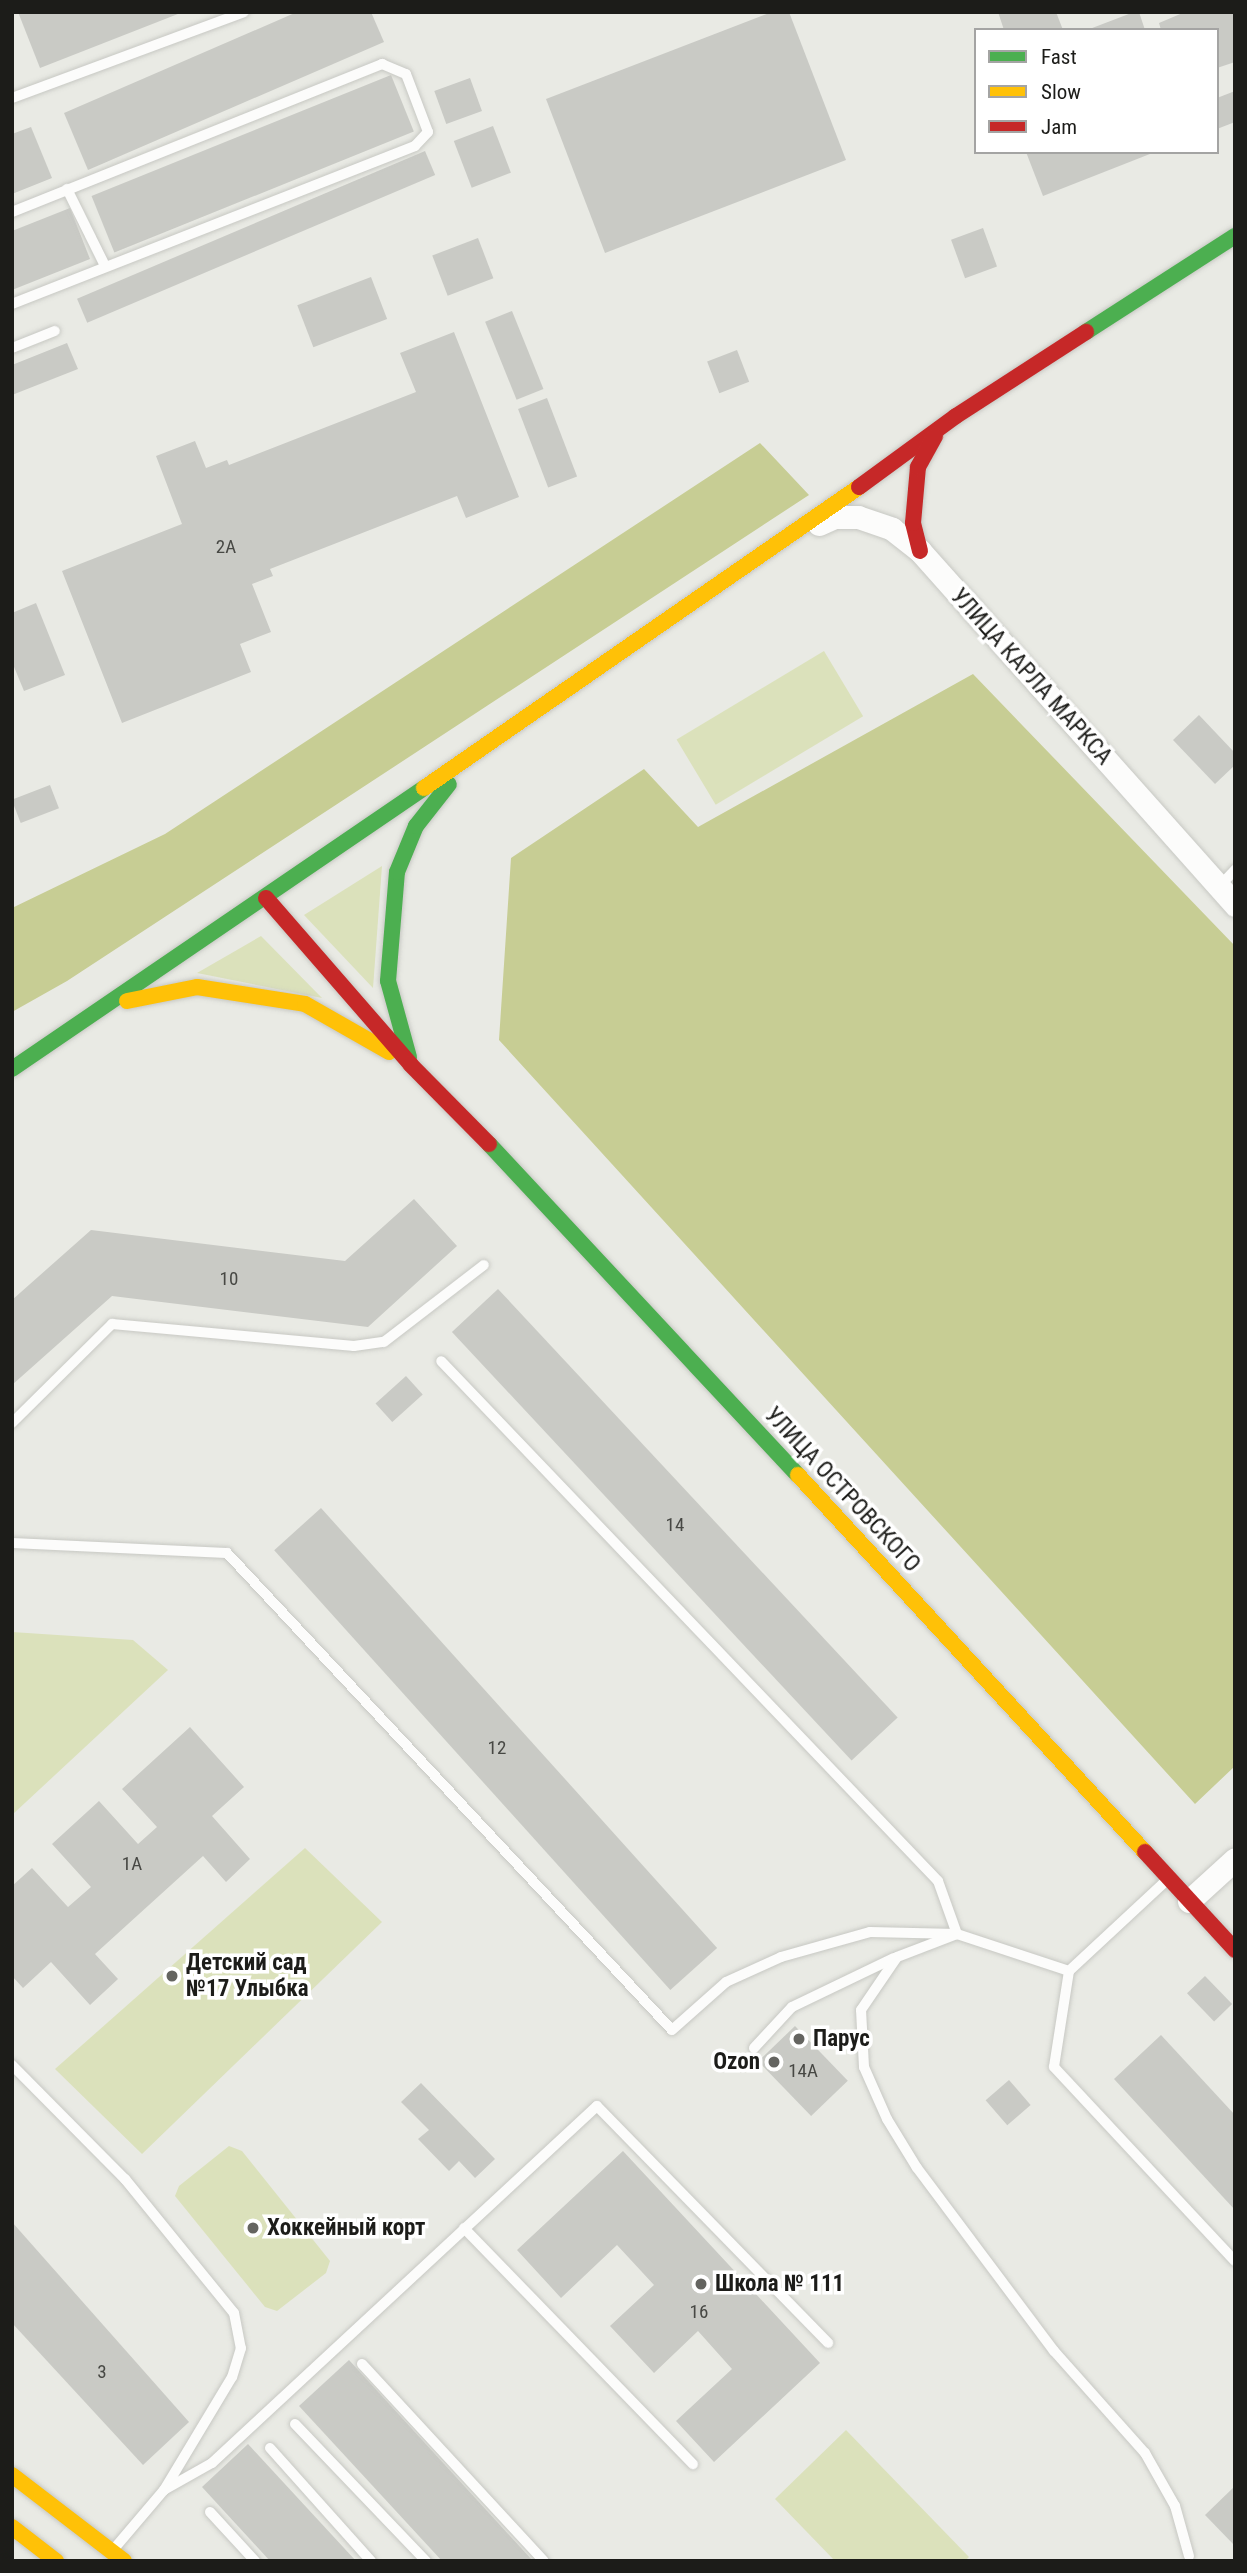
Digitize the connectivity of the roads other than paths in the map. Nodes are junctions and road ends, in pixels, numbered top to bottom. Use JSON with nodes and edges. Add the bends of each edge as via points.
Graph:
{"nodes":[{"id":1,"x":244,"y":12,"type":"edge"},
{"id":2,"x":12,"y":98,"type":"edge"},
{"id":3,"x":67,"y":189,"type":"junction"},
{"id":4,"x":12,"y":212,"type":"edge"},
{"id":5,"x":1235,"y":236,"type":"edge"},
{"id":6,"x":105,"y":266,"type":"junction"},
{"id":7,"x":12,"y":304,"type":"edge"},
{"id":8,"x":55,"y":331,"type":"dead end"},
{"id":9,"x":12,"y":348,"type":"edge"},
{"id":10,"x":956,"y":416,"type":"junction"},
{"id":11,"x":797,"y":533,"type":"junction"},
{"id":12,"x":920,"y":551,"type":"junction"},
{"id":13,"x":468,"y":760,"type":"junction"},
{"id":14,"x":1235,"y":870,"type":"edge"},
{"id":15,"x":1218,"y":888,"type":"junction"},
{"id":16,"x":266,"y":898,"type":"junction"},
{"id":17,"x":1235,"y":905,"type":"edge"},
{"id":18,"x":102,"y":1009,"type":"junction"},
{"id":19,"x":411,"y":1065,"type":"junction"},
{"id":20,"x":12,"y":1069,"type":"edge"},
{"id":21,"x":484,"y":1265,"type":"dead end"},
{"id":22,"x":441,"y":1361,"type":"dead end"},
{"id":23,"x":12,"y":1423,"type":"edge"},
{"id":24,"x":12,"y":1543,"type":"edge"},
{"id":25,"x":1235,"y":1858,"type":"edge"},
{"id":26,"x":1169,"y":1879,"type":"junction"},
{"id":27,"x":1189,"y":1901,"type":"junction"},
{"id":28,"x":957,"y":1934,"type":"junction"},
{"id":29,"x":1235,"y":1950,"type":"edge"},
{"id":30,"x":897,"y":1957,"type":"junction"},
{"id":31,"x":1069,"y":1971,"type":"junction"},
{"id":32,"x":754,"y":2048,"type":"dead end"},
{"id":33,"x":12,"y":2065,"type":"edge"},
{"id":34,"x":464,"y":2228,"type":"junction"},
{"id":35,"x":1235,"y":2261,"type":"edge"},
{"id":36,"x":828,"y":2343,"type":"dead end"},
{"id":37,"x":362,"y":2364,"type":"dead end"},
{"id":38,"x":295,"y":2424,"type":"dead end"},
{"id":39,"x":270,"y":2448,"type":"dead end"},
{"id":40,"x":694,"y":2464,"type":"dead end"},
{"id":41,"x":12,"y":2475,"type":"edge"},
{"id":42,"x":164,"y":2490,"type":"junction"},
{"id":43,"x":210,"y":2512,"type":"dead end"},
{"id":44,"x":12,"y":2527,"type":"edge"},
{"id":45,"x":113,"y":2557,"type":"edge"},
{"id":46,"x":1189,"y":2559,"type":"edge"},
{"id":47,"x":56,"y":2561,"type":"edge"},
{"id":48,"x":254,"y":2561,"type":"edge"},
{"id":49,"x":371,"y":2561,"type":"edge"},
{"id":50,"x":426,"y":2561,"type":"edge"},
{"id":51,"x":544,"y":2561,"type":"edge"}],
"edges":[{"from":1,"to":2,"type":"lane"},
{"from":3,"to":4,"type":"lane"},
{"from":3,"to":6,"type":"lane"},
{"from":3,"to":6,"type":"lane","via":[[382,64],[406,74],[428,132],[415,145]]},
{"from":5,"to":10,"type":"street"},
{"from":6,"to":7,"type":"lane"},
{"from":8,"to":9,"type":"lane"},
{"from":10,"to":11,"type":"street"},
{"from":10,"to":12,"type":"street","via":[[928,443],[918,467],[914,523]]},
{"from":11,"to":12,"type":"street","name":"УЛИЦА КАРЛА МАРКСА","via":[[835,517],[858,517],[892,529]]},
{"from":11,"to":13,"type":"street"},
{"from":12,"to":15,"type":"street","name":"УЛИЦА КАРЛА МАРКСА"},
{"from":13,"to":16,"type":"street"},
{"from":13,"to":19,"type":"street","via":[[416,826],[397,872],[388,981]]},
{"from":14,"to":15,"type":"lane"},
{"from":15,"to":17,"type":"street","name":"УЛИЦА КАРЛА МАРКСА"},
{"from":16,"to":18,"type":"street"},
{"from":16,"to":19,"type":"street"},
{"from":18,"to":19,"type":"street","via":[[156,992],[197,987],[305,1004]]},
{"from":18,"to":20,"type":"street"},
{"from":19,"to":26,"type":"street","name":"УЛИЦА ОСТРОВСКОГО","via":[[548,1204]]},
{"from":21,"to":23,"type":"lane","via":[[384,1342],[354,1346],[113,1324]]},
{"from":22,"to":28,"type":"lane","via":[[938,1881]]},
{"from":24,"to":28,"type":"lane","via":[[227,1553],[672,2030],[726,1982],[781,1957],[870,1933]]},
{"from":25,"to":27,"type":"street"},
{"from":26,"to":27,"type":"street","name":"УЛИЦА ОСТРОВСКОГО"},
{"from":26,"to":31,"type":"lane"},
{"from":27,"to":29,"type":"street","name":"УЛИЦА ОСТРОВСКОГО"},
{"from":28,"to":30,"type":"lane"},
{"from":28,"to":31,"type":"lane"},
{"from":30,"to":32,"type":"lane","via":[[792,2007]]},
{"from":30,"to":46,"type":"lane","via":[[862,2010],[864,2067],[887,2119],[917,2168],[1054,2351],[1145,2453],[1175,2506]]},
{"from":31,"to":35,"type":"lane","via":[[1054,2067]]},
{"from":33,"to":42,"type":"lane","via":[[125,2179],[234,2313],[241,2348],[232,2377]]},
{"from":34,"to":36,"type":"lane","via":[[597,2106]]},
{"from":34,"to":40,"type":"lane"},
{"from":34,"to":42,"type":"lane","via":[[212,2463]]},
{"from":37,"to":51,"type":"lane"},
{"from":38,"to":50,"type":"lane"},
{"from":39,"to":49,"type":"lane"},
{"from":41,"to":45,"type":"street"},
{"from":42,"to":45,"type":"lane"},
{"from":43,"to":48,"type":"lane"},
{"from":44,"to":47,"type":"street"}]}
